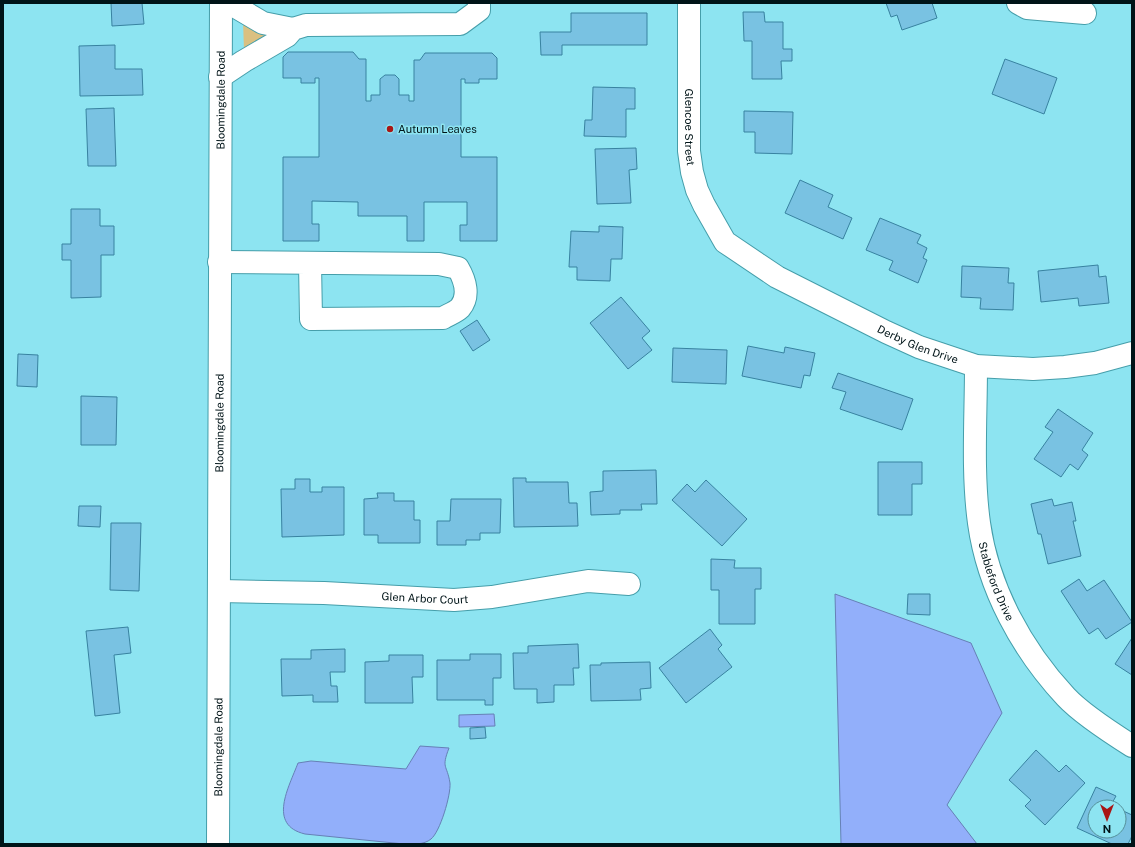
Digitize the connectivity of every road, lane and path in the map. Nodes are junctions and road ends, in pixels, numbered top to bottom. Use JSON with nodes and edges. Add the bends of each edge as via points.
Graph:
{"nodes":[{"id":1,"x":221,"y":3,"type":"edge"},
{"id":2,"x":228,"y":3,"type":"edge"},
{"id":3,"x":479,"y":3,"type":"edge"},
{"id":4,"x":689,"y":3,"type":"edge"},
{"id":5,"x":1018,"y":3,"type":"edge"},
{"id":6,"x":1084,"y":13,"type":"dead end"},
{"id":7,"x":292,"y":29,"type":"junction"},
{"id":8,"x":220,"y":77,"type":"junction"},
{"id":9,"x":725,"y":242,"type":"joint"},
{"id":10,"x":219,"y":262,"type":"junction"},
{"id":11,"x":310,"y":263,"type":"junction"},
{"id":12,"x":1132,"y":353,"type":"edge"},
{"id":13,"x":976,"y":366,"type":"junction"},
{"id":14,"x":629,"y":584,"type":"dead end"},
{"id":15,"x":220,"y":591,"type":"junction"},
{"id":16,"x":1132,"y":746,"type":"edge"},
{"id":17,"x":218,"y":844,"type":"edge"}],
"edges":[{"from":1,"to":8,"type":"street","name":"Bloomingdale Road"},
{"from":2,"to":7,"type":"street","via":[[263,23]]},
{"from":3,"to":7,"type":"street","via":[[479,10],[460,24],[306,25]]},
{"from":4,"to":9,"type":"street","name":"Glencoe Street","via":[[689,150],[692,172],[704,205]]},
{"from":5,"to":6,"type":"street","via":[[1027,8]]},
{"from":7,"to":8,"type":"street","via":[[287,36]]},
{"from":8,"to":10,"type":"street","name":"Bloomingdale Road"},
{"from":9,"to":13,"type":"street","name":"Derby Glen Drive","via":[[777,277],[886,332],[919,347]]},
{"from":10,"to":11,"type":"street"},
{"from":10,"to":15,"type":"street","name":"Bloomingdale Road"},
{"from":11,"to":11,"type":"street","via":[[439,264],[458,268],[465,280],[466,297],[460,308],[443,318],[311,319]]},
{"from":12,"to":13,"type":"street","name":"Derby Glen Drive","via":[[1095,363],[1065,367],[1033,369]]},
{"from":13,"to":16,"type":"street","name":"Stableford Drive","via":[[976,495],[986,554],[998,591],[1030,652],[1067,698]]},
{"from":14,"to":15,"type":"street","name":"Glen Arbor Court","via":[[588,581],[499,596],[454,600],[308,592]]},
{"from":15,"to":17,"type":"street","name":"Bloomingdale Road"}]}
